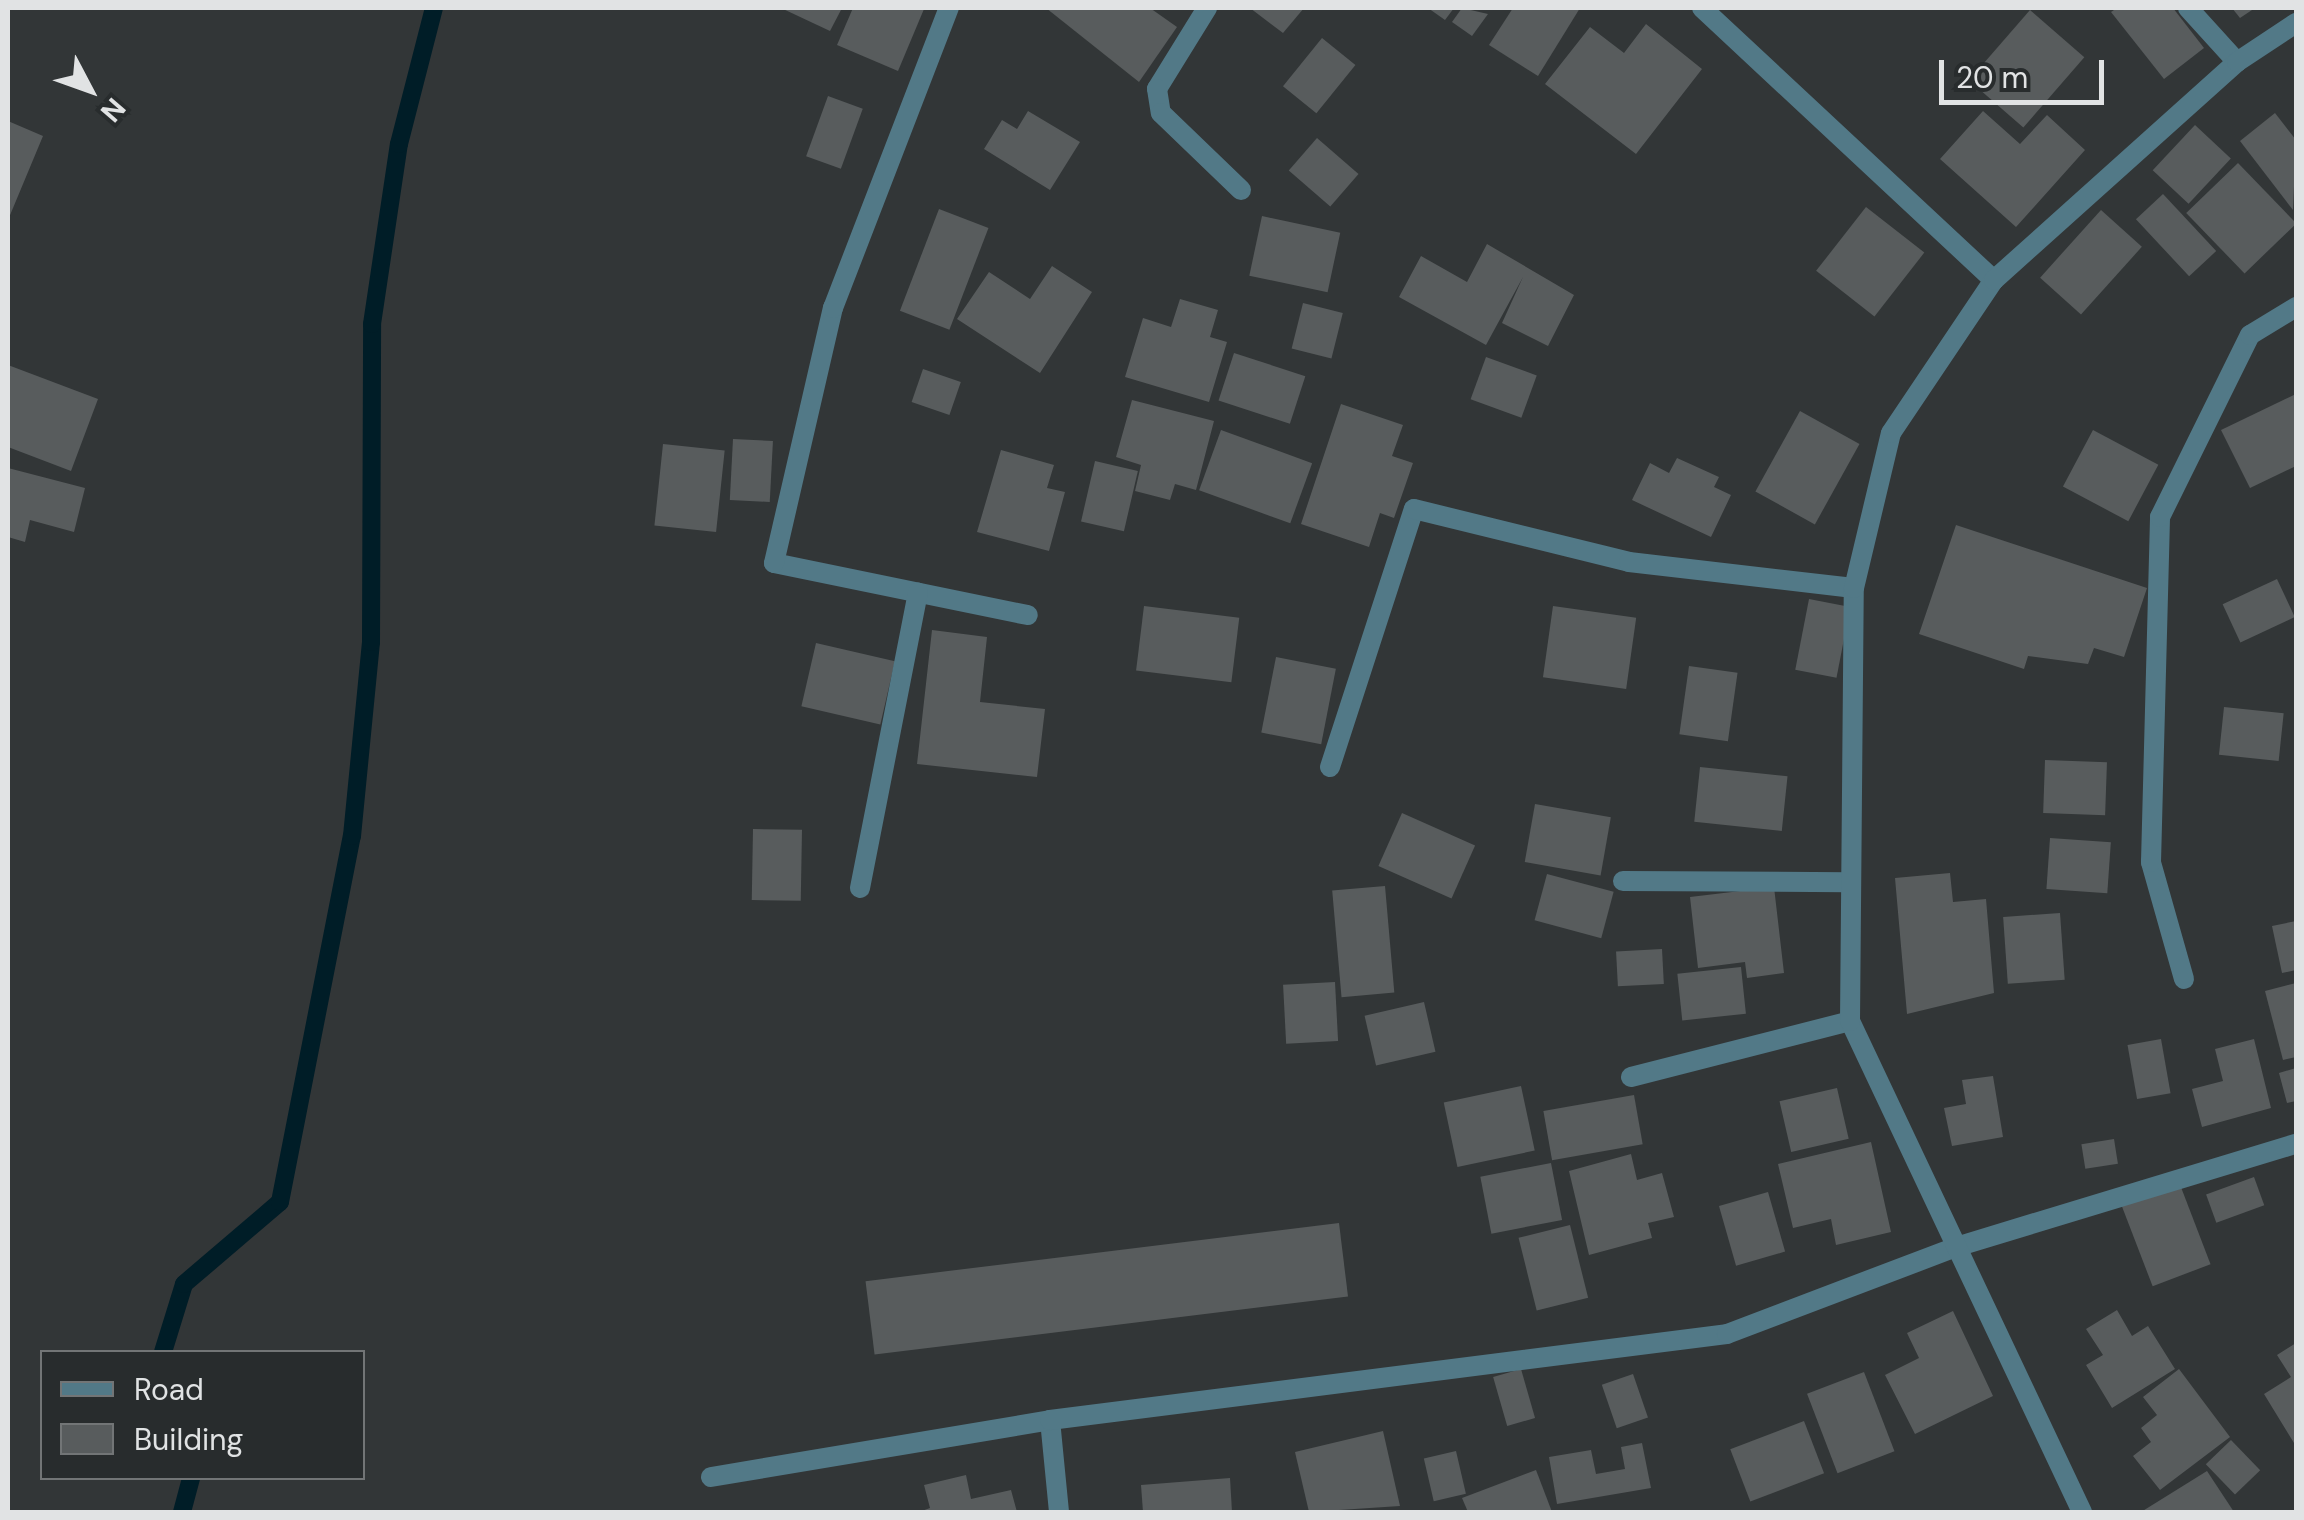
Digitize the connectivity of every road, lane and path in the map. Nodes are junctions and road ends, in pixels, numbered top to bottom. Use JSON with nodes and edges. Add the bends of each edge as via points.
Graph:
{"nodes":[{"id":1,"x":949,"y":8,"type":"edge"},
{"id":2,"x":1207,"y":8,"type":"edge"},
{"id":3,"x":1702,"y":8,"type":"edge"},
{"id":4,"x":2188,"y":8,"type":"edge"},
{"id":5,"x":2296,"y":23,"type":"edge"},
{"id":6,"x":2237,"y":62,"type":"junction"},
{"id":7,"x":1241,"y":190,"type":"dead end"},
{"id":8,"x":1994,"y":280,"type":"junction"},
{"id":9,"x":2296,"y":307,"type":"edge"},
{"id":10,"x":1854,"y":588,"type":"junction"},
{"id":11,"x":918,"y":593,"type":"junction"},
{"id":12,"x":1028,"y":615,"type":"dead end"},
{"id":13,"x":1330,"y":767,"type":"dead end"},
{"id":14,"x":1622,"y":881,"type":"dead end"},
{"id":15,"x":1848,"y":882,"type":"junction"},
{"id":16,"x":860,"y":888,"type":"dead end"},
{"id":17,"x":2184,"y":979,"type":"dead end"},
{"id":18,"x":1850,"y":1021,"type":"junction"},
{"id":19,"x":1631,"y":1076,"type":"dead end"},
{"id":20,"x":2296,"y":1144,"type":"edge"},
{"id":21,"x":1956,"y":1247,"type":"junction"},
{"id":22,"x":1050,"y":1420,"type":"junction"},
{"id":23,"x":711,"y":1478,"type":"dead end"},
{"id":24,"x":1059,"y":1512,"type":"edge"},
{"id":25,"x":2082,"y":1512,"type":"edge"}],
"edges":[{"from":1,"to":11,"type":"street","via":[[832,308],[774,563]]},
{"from":2,"to":7,"type":"street","via":[[1157,89],[1162,112]]},
{"from":3,"to":8,"type":"street"},
{"from":4,"to":6,"type":"street"},
{"from":5,"to":6,"type":"street"},
{"from":6,"to":8,"type":"street"},
{"from":8,"to":10,"type":"street","via":[[1891,434]]},
{"from":9,"to":17,"type":"street","via":[[2250,335],[2160,517],[2151,862]]},
{"from":10,"to":13,"type":"street","via":[[1629,562],[1414,509]]},
{"from":10,"to":15,"type":"street"},
{"from":11,"to":12,"type":"street"},
{"from":11,"to":16,"type":"street"},
{"from":14,"to":15,"type":"street"},
{"from":15,"to":18,"type":"street"},
{"from":18,"to":19,"type":"street"},
{"from":18,"to":21,"type":"street"},
{"from":20,"to":21,"type":"street"},
{"from":21,"to":22,"type":"street","via":[[1727,1334]]},
{"from":21,"to":25,"type":"street"},
{"from":22,"to":23,"type":"street"},
{"from":22,"to":24,"type":"street"}]}
